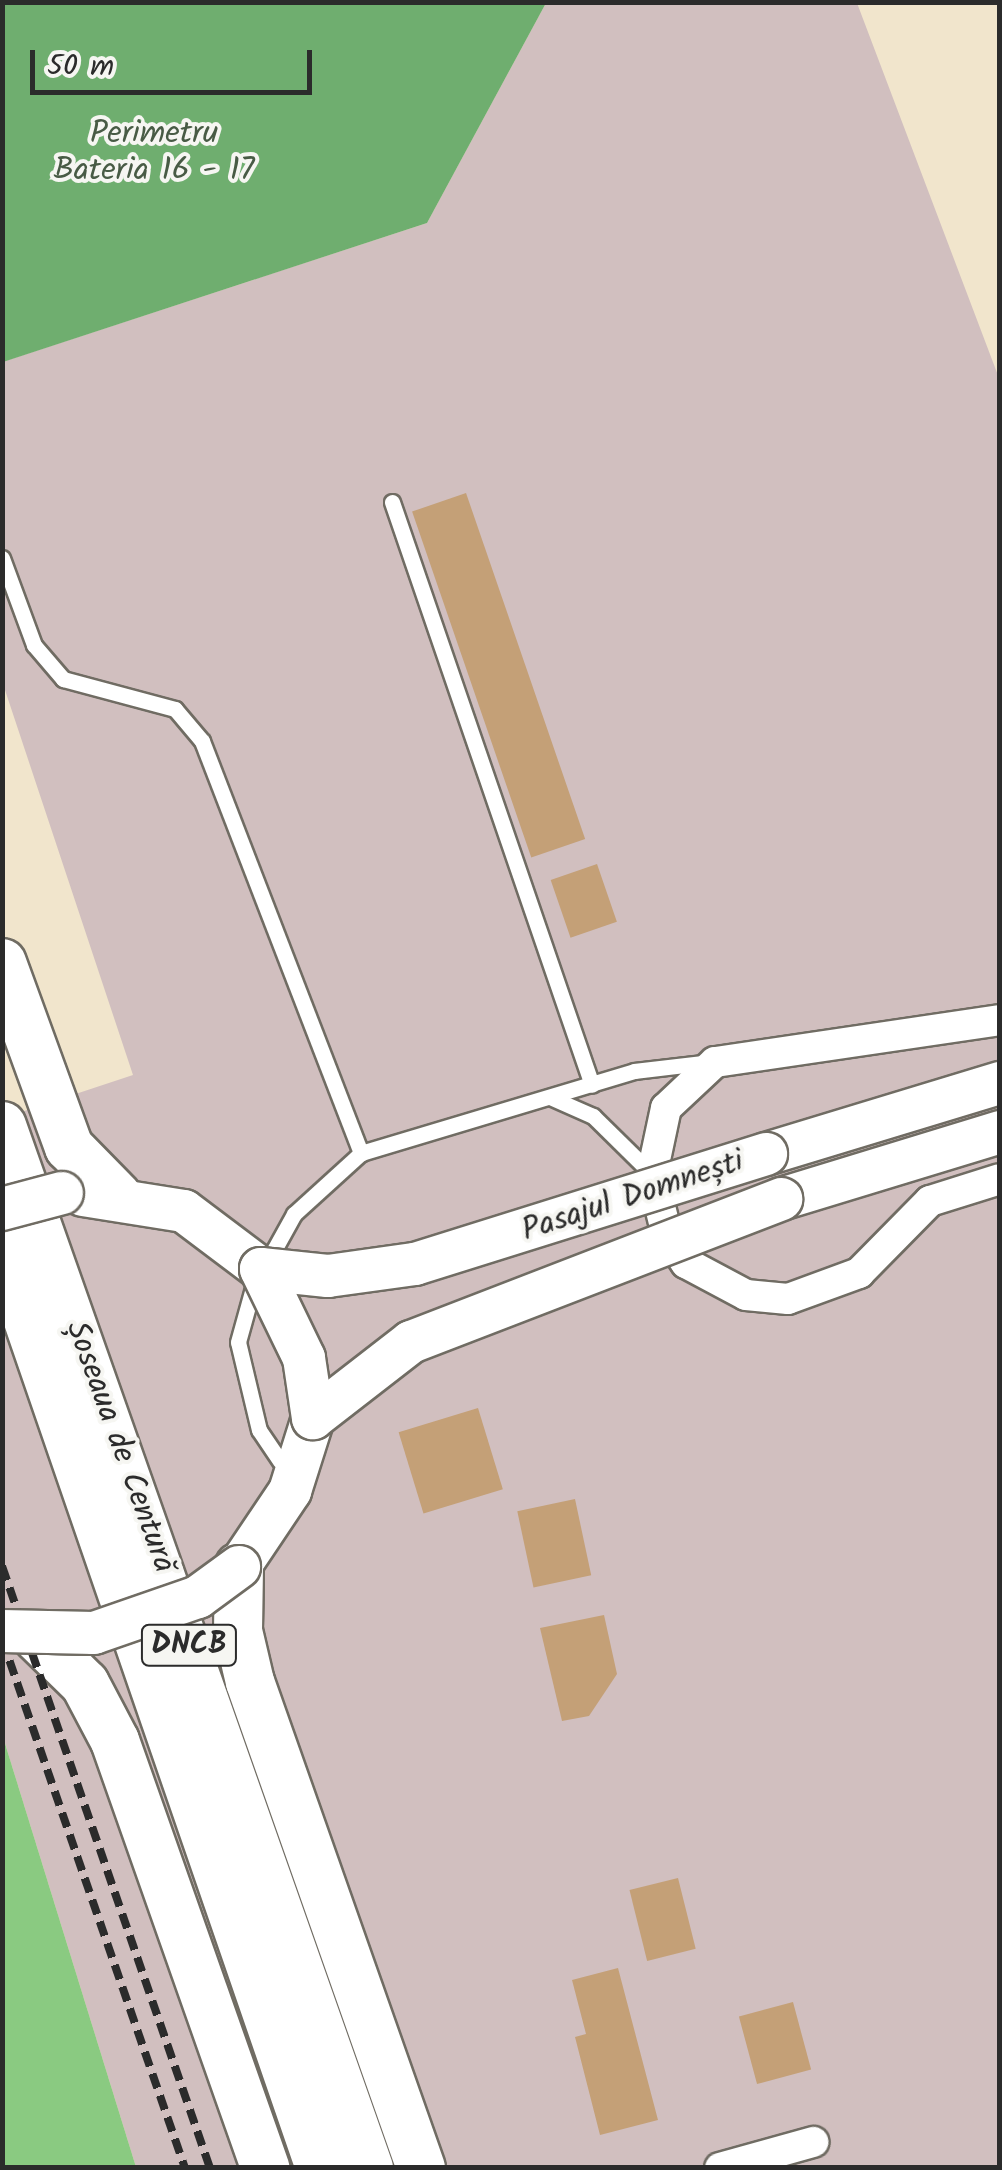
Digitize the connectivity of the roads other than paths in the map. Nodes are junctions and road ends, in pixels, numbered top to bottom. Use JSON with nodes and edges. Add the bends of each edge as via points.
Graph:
{"nodes":[{"id":1,"x":392,"y":502,"type":"dead end"},
{"id":2,"x":2,"y":558,"type":"edge"},
{"id":3,"x":2,"y":964,"type":"edge"},
{"id":4,"x":1000,"y":1020,"type":"edge"},
{"id":5,"x":715,"y":1062,"type":"junction"},
{"id":6,"x":1000,"y":1084,"type":"edge"},
{"id":7,"x":592,"y":1085,"type":"junction"},
{"id":8,"x":552,"y":1098,"type":"junction"},
{"id":9,"x":2,"y":1126,"type":"edge"},
{"id":10,"x":1000,"y":1132,"type":"edge"},
{"id":11,"x":361,"y":1152,"type":"junction"},
{"id":12,"x":652,"y":1174,"type":"junction"},
{"id":13,"x":1000,"y":1180,"type":"edge"},
{"id":14,"x":116,"y":1196,"type":"junction"},
{"id":15,"x":2,"y":1209,"type":"edge"},
{"id":16,"x":2,"y":1245,"type":"edge"},
{"id":17,"x":260,"y":1269,"type":"junction"},
{"id":18,"x":312,"y":1418,"type":"junction"},
{"id":19,"x":280,"y":1461,"type":"dead end"},
{"id":20,"x":239,"y":1567,"type":"junction"},
{"id":21,"x":20,"y":1634,"type":"edge"},
{"id":22,"x":813,"y":2142,"type":"dead end"},
{"id":23,"x":266,"y":2168,"type":"edge"},
{"id":24,"x":320,"y":2168,"type":"edge"},
{"id":25,"x":368,"y":2168,"type":"edge"},
{"id":26,"x":421,"y":2168,"type":"edge"},
{"id":27,"x":720,"y":2168,"type":"edge"}],
"edges":[{"from":1,"to":7,"type":"lane"},
{"from":2,"to":11,"type":"lane","via":[[34,645],[64,680],[176,708],[202,741]]},
{"from":3,"to":14,"type":"main road","via":[[69,1147]]},
{"from":4,"to":5,"type":"street"},
{"from":5,"to":7,"type":"lane"},
{"from":5,"to":12,"type":"street","via":[[666,1108]]},
{"from":6,"to":17,"type":"main road","name":"Pasajul Domnești","bridge":true,"via":[[415,1264],[328,1276]]},
{"from":7,"to":8,"type":"lane"},
{"from":8,"to":11,"type":"lane"},
{"from":8,"to":12,"type":"lane","via":[[594,1116]]},
{"from":9,"to":25,"type":"main road","name":"Șoseaua de Centură","number":"DNCB"},
{"from":10,"to":18,"type":"main road","name":"Pasajul Domnești","bridge":true,"via":[[782,1199],[411,1342]]},
{"from":11,"to":19,"type":"lane","via":[[294,1214],[253,1288],[238,1342],[259,1430]]},
{"from":12,"to":13,"type":"street","via":[[667,1235],[686,1262],[746,1295],[788,1300],[859,1273],[930,1200]]},
{"from":14,"to":15,"type":"main road","bridge":true,"via":[[62,1194]]},
{"from":14,"to":17,"type":"main road","via":[[184,1211]]},
{"from":16,"to":24,"type":"main road","name":"Șoseaua de Centură","number":"DNCB"},
{"from":17,"to":18,"type":"main road","bridge":true,"via":[[304,1358]]},
{"from":18,"to":20,"type":"main road","via":[[290,1492]]},
{"from":20,"to":21,"type":"main road","bridge":true,"via":[[146,1617]]},
{"from":20,"to":26,"type":"main road","via":[[238,1631],[250,1682]]},
{"from":21,"to":23,"type":"main road","via":[[85,1684],[115,1740]]},
{"from":22,"to":27,"type":"street"}]}
